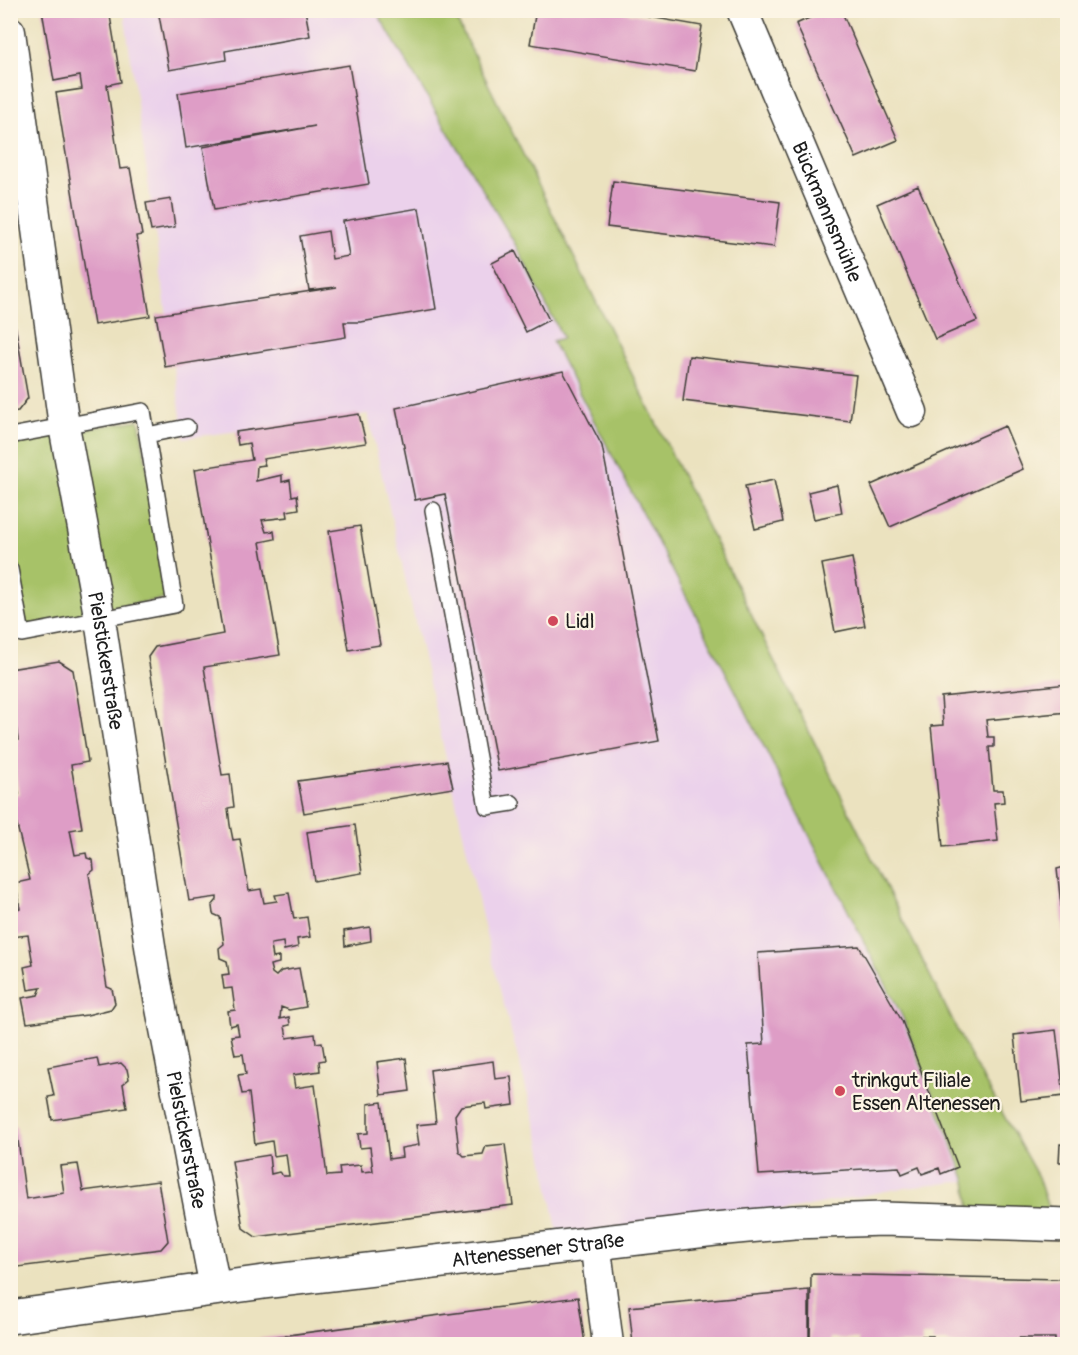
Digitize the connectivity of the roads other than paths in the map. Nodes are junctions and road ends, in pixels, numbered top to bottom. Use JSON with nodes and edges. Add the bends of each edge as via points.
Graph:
{"nodes":[{"id":1,"x":742,"y":10,"type":"edge"},
{"id":2,"x":10,"y":32,"type":"edge"},
{"id":3,"x":912,"y":412,"type":"dead end"},
{"id":4,"x":64,"y":426,"type":"junction"},
{"id":5,"x":187,"y":427,"type":"dead end"},
{"id":6,"x":147,"y":435,"type":"junction"},
{"id":7,"x":10,"y":436,"type":"edge"},
{"id":8,"x":432,"y":510,"type":"dead end"},
{"id":9,"x":10,"y":569,"type":"edge"},
{"id":10,"x":100,"y":620,"type":"junction"},
{"id":11,"x":512,"y":803,"type":"dead end"},
{"id":12,"x":1068,"y":1225,"type":"edge"},
{"id":13,"x":596,"y":1242,"type":"junction"},
{"id":14,"x":215,"y":1288,"type":"junction"},
{"id":15,"x":10,"y":1317,"type":"edge"},
{"id":16,"x":608,"y":1344,"type":"edge"}],
"edges":[{"from":1,"to":3,"type":"street","name":"Bückmannsmühle"},
{"from":2,"to":4,"type":"street","name":"Pielstickerstraße"},
{"from":4,"to":6,"type":"lane","via":[[144,411]]},
{"from":4,"to":7,"type":"lane"},
{"from":4,"to":10,"type":"street","name":"Pielstickerstraße"},
{"from":5,"to":6,"type":"lane"},
{"from":6,"to":10,"type":"lane","via":[[175,605]]},
{"from":8,"to":11,"type":"lane","via":[[487,807]]},
{"from":9,"to":10,"type":"lane","via":[[22,634]]},
{"from":10,"to":14,"type":"street","name":"Pielstickerstraße","via":[[154,972]]},
{"from":12,"to":13,"type":"main road","name":"Altenessener Straße","via":[[967,1220],[815,1221]]},
{"from":13,"to":14,"type":"main road","name":"Altenessener Straße"},
{"from":13,"to":16,"type":"street"},
{"from":14,"to":15,"type":"main road","name":"Altenessener Straße"}]}
